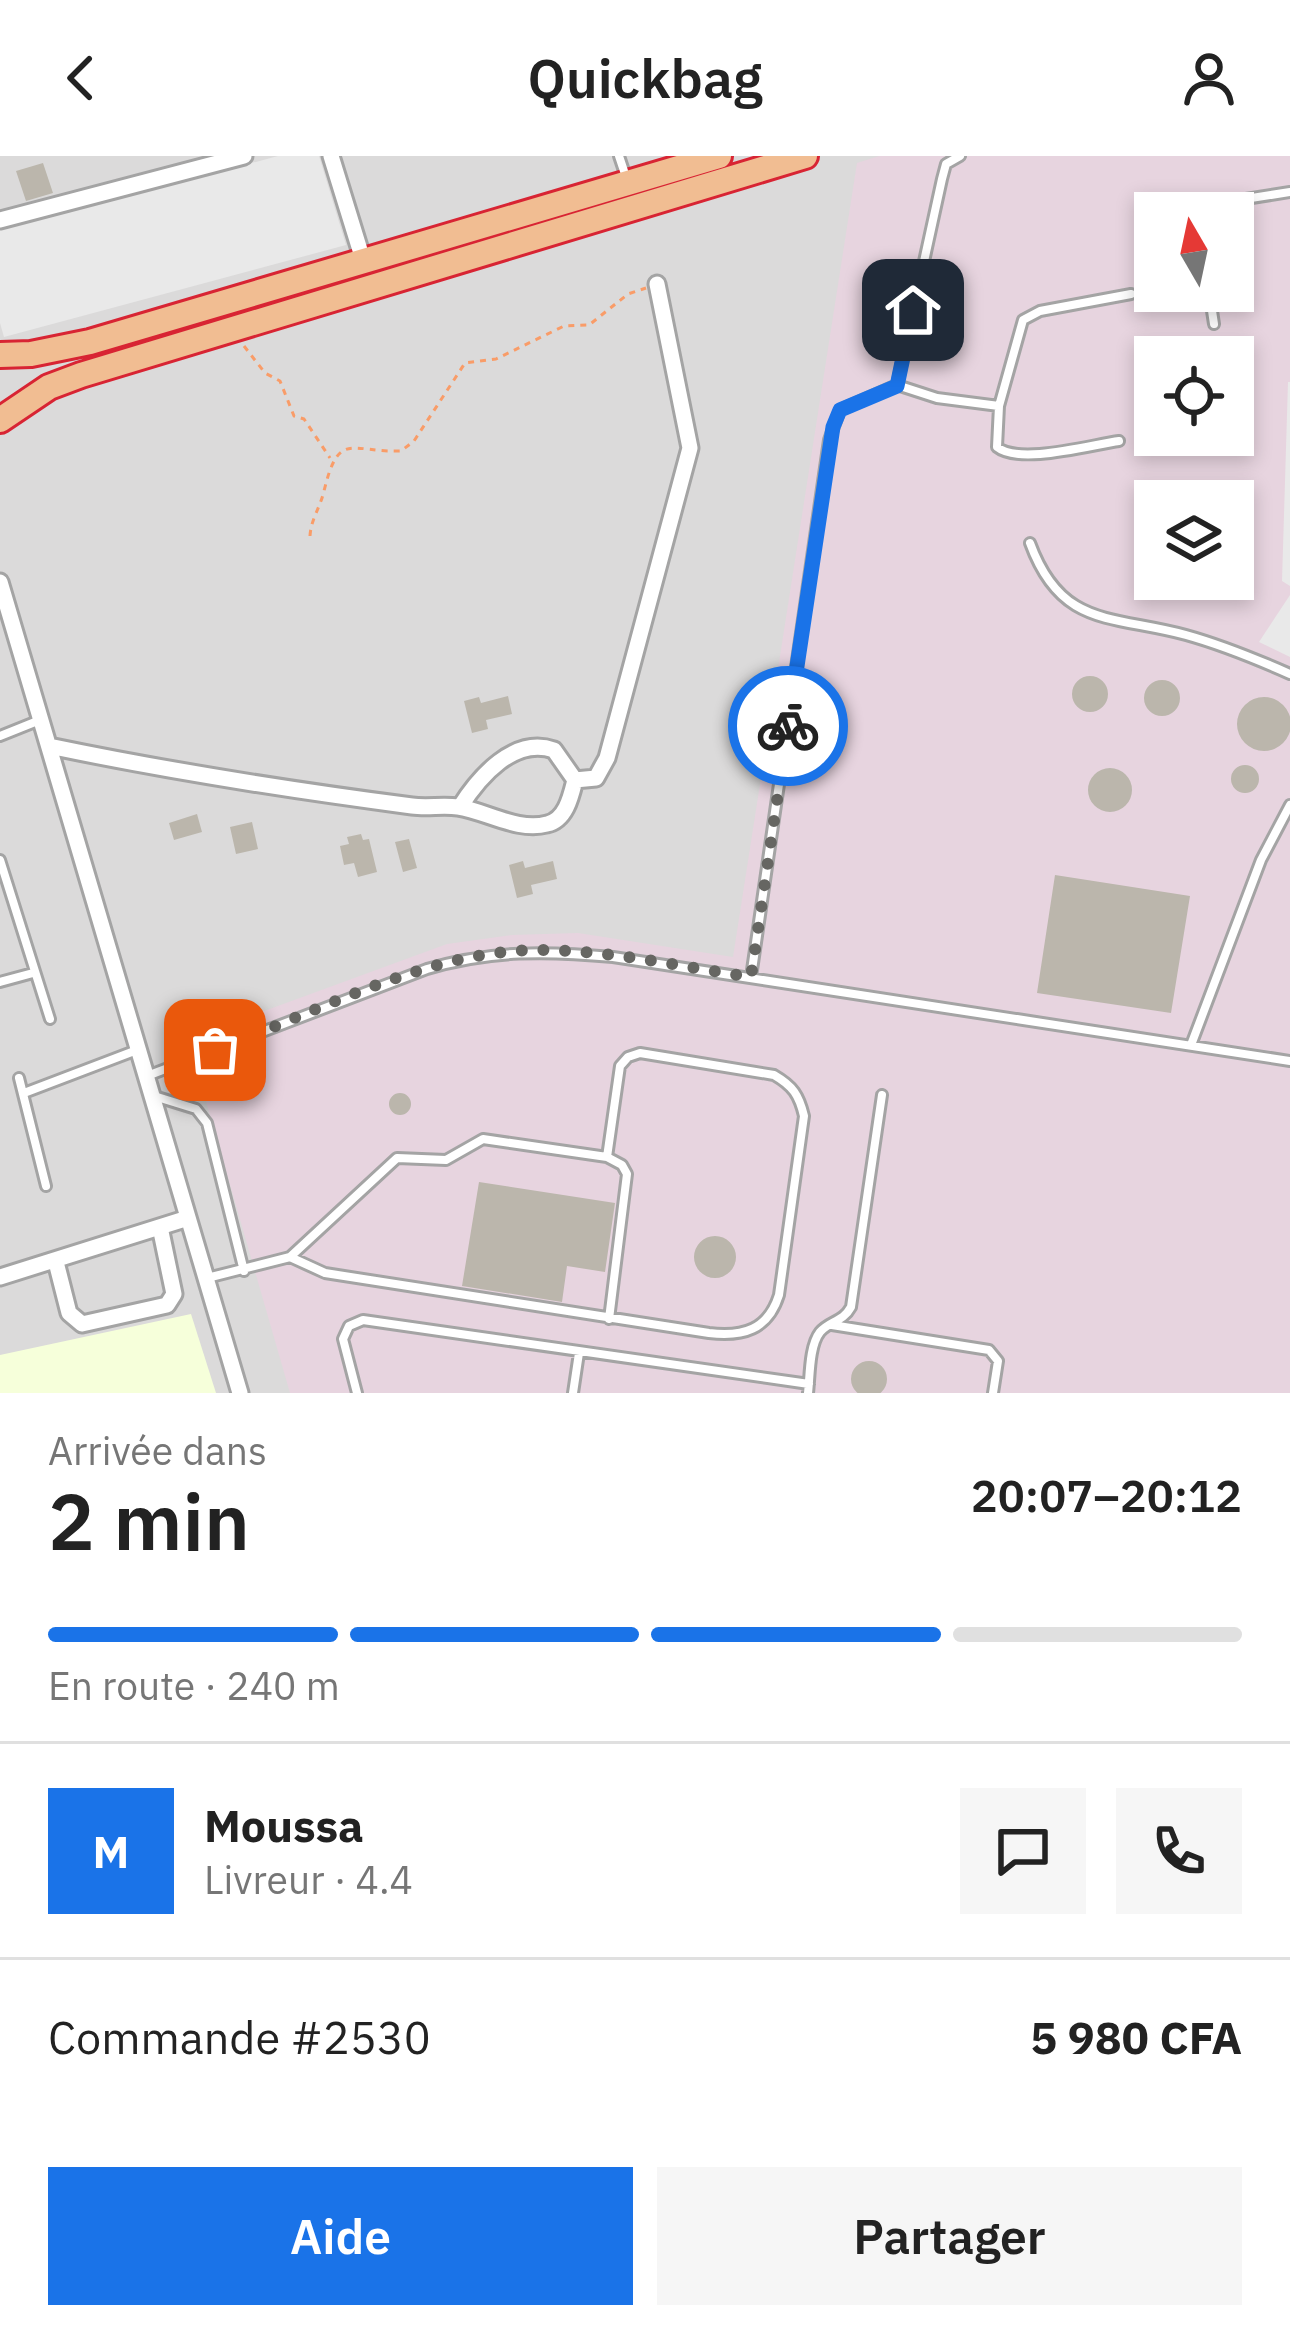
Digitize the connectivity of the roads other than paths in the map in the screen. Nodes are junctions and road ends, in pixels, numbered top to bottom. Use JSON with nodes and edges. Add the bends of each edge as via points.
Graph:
{"nodes":[{"id":1,"x":244,"y":156,"type":"edge"},
{"id":2,"x":331,"y":156,"type":"edge"},
{"id":3,"x":619,"y":156,"type":"edge"},
{"id":4,"x":719,"y":156,"type":"edge"},
{"id":5,"x":805,"y":156,"type":"edge"},
{"id":6,"x":960,"y":156,"type":"edge"},
{"id":7,"x":1290,"y":192,"type":"edge"},
{"id":8,"x":631,"y":195,"type":"junction"},
{"id":9,"x":1254,"y":199,"type":"edge"},
{"id":10,"x":0,"y":220,"type":"edge"},
{"id":11,"x":364,"y":263,"type":"junction"},
{"id":12,"x":657,"y":284,"type":"road end"},
{"id":13,"x":1131,"y":294,"type":"dead end"},
{"id":14,"x":1212,"y":312,"type":"edge"},
{"id":15,"x":1214,"y":324,"type":"dead end"},
{"id":16,"x":0,"y":355,"type":"edge"},
{"id":17,"x":897,"y":386,"type":"junction"},
{"id":18,"x":0,"y":391,"type":"edge"},
{"id":19,"x":0,"y":406,"type":"edge"},
{"id":20,"x":999,"y":406,"type":"junction"},
{"id":21,"x":0,"y":420,"type":"edge"},
{"id":22,"x":1119,"y":441,"type":"dead end"},
{"id":23,"x":1030,"y":543,"type":"dead end"},
{"id":24,"x":0,"y":582,"type":"edge"},
{"id":25,"x":1290,"y":674,"type":"edge"},
{"id":26,"x":41,"y":719,"type":"junction"},
{"id":27,"x":0,"y":736,"type":"edge"},
{"id":28,"x":49,"y":746,"type":"junction"},
{"id":29,"x":575,"y":780,"type":"junction"},
{"id":30,"x":1290,"y":806,"type":"edge"},
{"id":31,"x":460,"y":807,"type":"junction"},
{"id":32,"x":0,"y":860,"type":"edge"},
{"id":33,"x":33,"y":973,"type":"junction"},
{"id":34,"x":751,"y":977,"type":"junction"},
{"id":35,"x":0,"y":982,"type":"edge"},
{"id":36,"x":50,"y":1019,"type":"dead end"},
{"id":37,"x":1191,"y":1045,"type":"junction"},
{"id":38,"x":137,"y":1050,"type":"junction"},
{"id":39,"x":1290,"y":1061,"type":"edge"},
{"id":40,"x":146,"y":1076,"type":"junction"},
{"id":41,"x":19,"y":1078,"type":"dead end"},
{"id":42,"x":24,"y":1093,"type":"junction"},
{"id":43,"x":151,"y":1095,"type":"junction"},
{"id":44,"x":882,"y":1095,"type":"dead end"},
{"id":45,"x":607,"y":1157,"type":"junction"},
{"id":46,"x":46,"y":1186,"type":"dead end"},
{"id":47,"x":188,"y":1218,"type":"junction"},
{"id":48,"x":160,"y":1227,"type":"junction"},
{"id":49,"x":290,"y":1258,"type":"junction"},
{"id":50,"x":56,"y":1262,"type":"junction"},
{"id":51,"x":244,"y":1271,"type":"junction"},
{"id":52,"x":0,"y":1277,"type":"edge"},
{"id":53,"x":206,"y":1278,"type":"junction"},
{"id":54,"x":609,"y":1319,"type":"junction"},
{"id":55,"x":830,"y":1324,"type":"junction"},
{"id":56,"x":579,"y":1353,"type":"junction"},
{"id":57,"x":809,"y":1389,"type":"edge"},
{"id":58,"x":240,"y":1393,"type":"edge"},
{"id":59,"x":357,"y":1393,"type":"edge"},
{"id":60,"x":573,"y":1393,"type":"edge"},
{"id":61,"x":993,"y":1393,"type":"edge"}],
"edges":[{"from":1,"to":10,"type":"street"},
{"from":2,"to":11,"type":"street"},
{"from":3,"to":8,"type":"lane"},
{"from":4,"to":8,"type":"highway"},
{"from":5,"to":8,"type":"highway"},
{"from":6,"to":17,"type":"lane","via":[[941,179]]},
{"from":7,"to":9,"type":"lane"},
{"from":8,"to":11,"type":"highway"},
{"from":8,"to":21,"type":"highway","via":[[49,387]]},
{"from":11,"to":16,"type":"highway","via":[[62,349]]},
{"from":12,"to":29,"type":"street","via":[[690,448],[607,758],[596,778]]},
{"from":13,"to":20,"type":"lane","via":[[1023,320]]},
{"from":14,"to":15,"type":"lane"},
{"from":17,"to":20,"type":"lane"},
{"from":17,"to":34,"type":"lane","via":[[840,410],[829,440]]},
{"from":18,"to":19,"type":"highway"},
{"from":20,"to":22,"type":"lane","via":[[998,448],[1006,455]]},
{"from":23,"to":25,"type":"lane","via":[[1041,573],[1078,610],[1189,636]]},
{"from":24,"to":26,"type":"street"},
{"from":26,"to":27,"type":"lane"},
{"from":26,"to":28,"type":"street"},
{"from":28,"to":31,"type":"street","via":[[349,797]]},
{"from":28,"to":38,"type":"street"},
{"from":29,"to":31,"type":"street","via":[[562,814],[546,825]]},
{"from":29,"to":31,"type":"street","via":[[554,750],[529,747],[486,774]]},
{"from":30,"to":37,"type":"lane"},
{"from":32,"to":33,"type":"lane"},
{"from":33,"to":35,"type":"lane"},
{"from":33,"to":36,"type":"lane"},
{"from":34,"to":37,"type":"lane"},
{"from":34,"to":40,"type":"lane","via":[[541,950],[459,960]]},
{"from":37,"to":39,"type":"lane"},
{"from":38,"to":40,"type":"street"},
{"from":38,"to":42,"type":"lane"},
{"from":40,"to":43,"type":"street"},
{"from":41,"to":42,"type":"lane"},
{"from":42,"to":46,"type":"lane"},
{"from":43,"to":47,"type":"street"},
{"from":43,"to":51,"type":"lane","via":[[196,1109],[207,1123]]},
{"from":44,"to":55,"type":"lane","via":[[850,1307]]},
{"from":45,"to":49,"type":"lane","via":[[483,1139],[446,1160],[397,1158]]},
{"from":45,"to":54,"type":"lane","via":[[627,1174]]},
{"from":45,"to":54,"type":"lane","via":[[620,1066],[640,1053],[774,1076],[797,1093],[804,1116],[773,1313],[737,1334]]},
{"from":47,"to":48,"type":"street"},
{"from":47,"to":53,"type":"street"},
{"from":48,"to":50,"type":"street"},
{"from":48,"to":50,"type":"street","via":[[175,1294],[167,1305],[82,1324],[69,1313]]},
{"from":49,"to":51,"type":"lane"},
{"from":49,"to":54,"type":"lane","via":[[325,1274]]},
{"from":50,"to":52,"type":"street"},
{"from":51,"to":53,"type":"lane"},
{"from":53,"to":58,"type":"street"},
{"from":55,"to":57,"type":"lane","via":[[815,1341]]},
{"from":55,"to":61,"type":"lane","via":[[989,1350],[998,1361]]},
{"from":56,"to":57,"type":"lane"},
{"from":56,"to":59,"type":"lane","via":[[363,1320],[343,1339]]},
{"from":56,"to":60,"type":"lane"}]}
